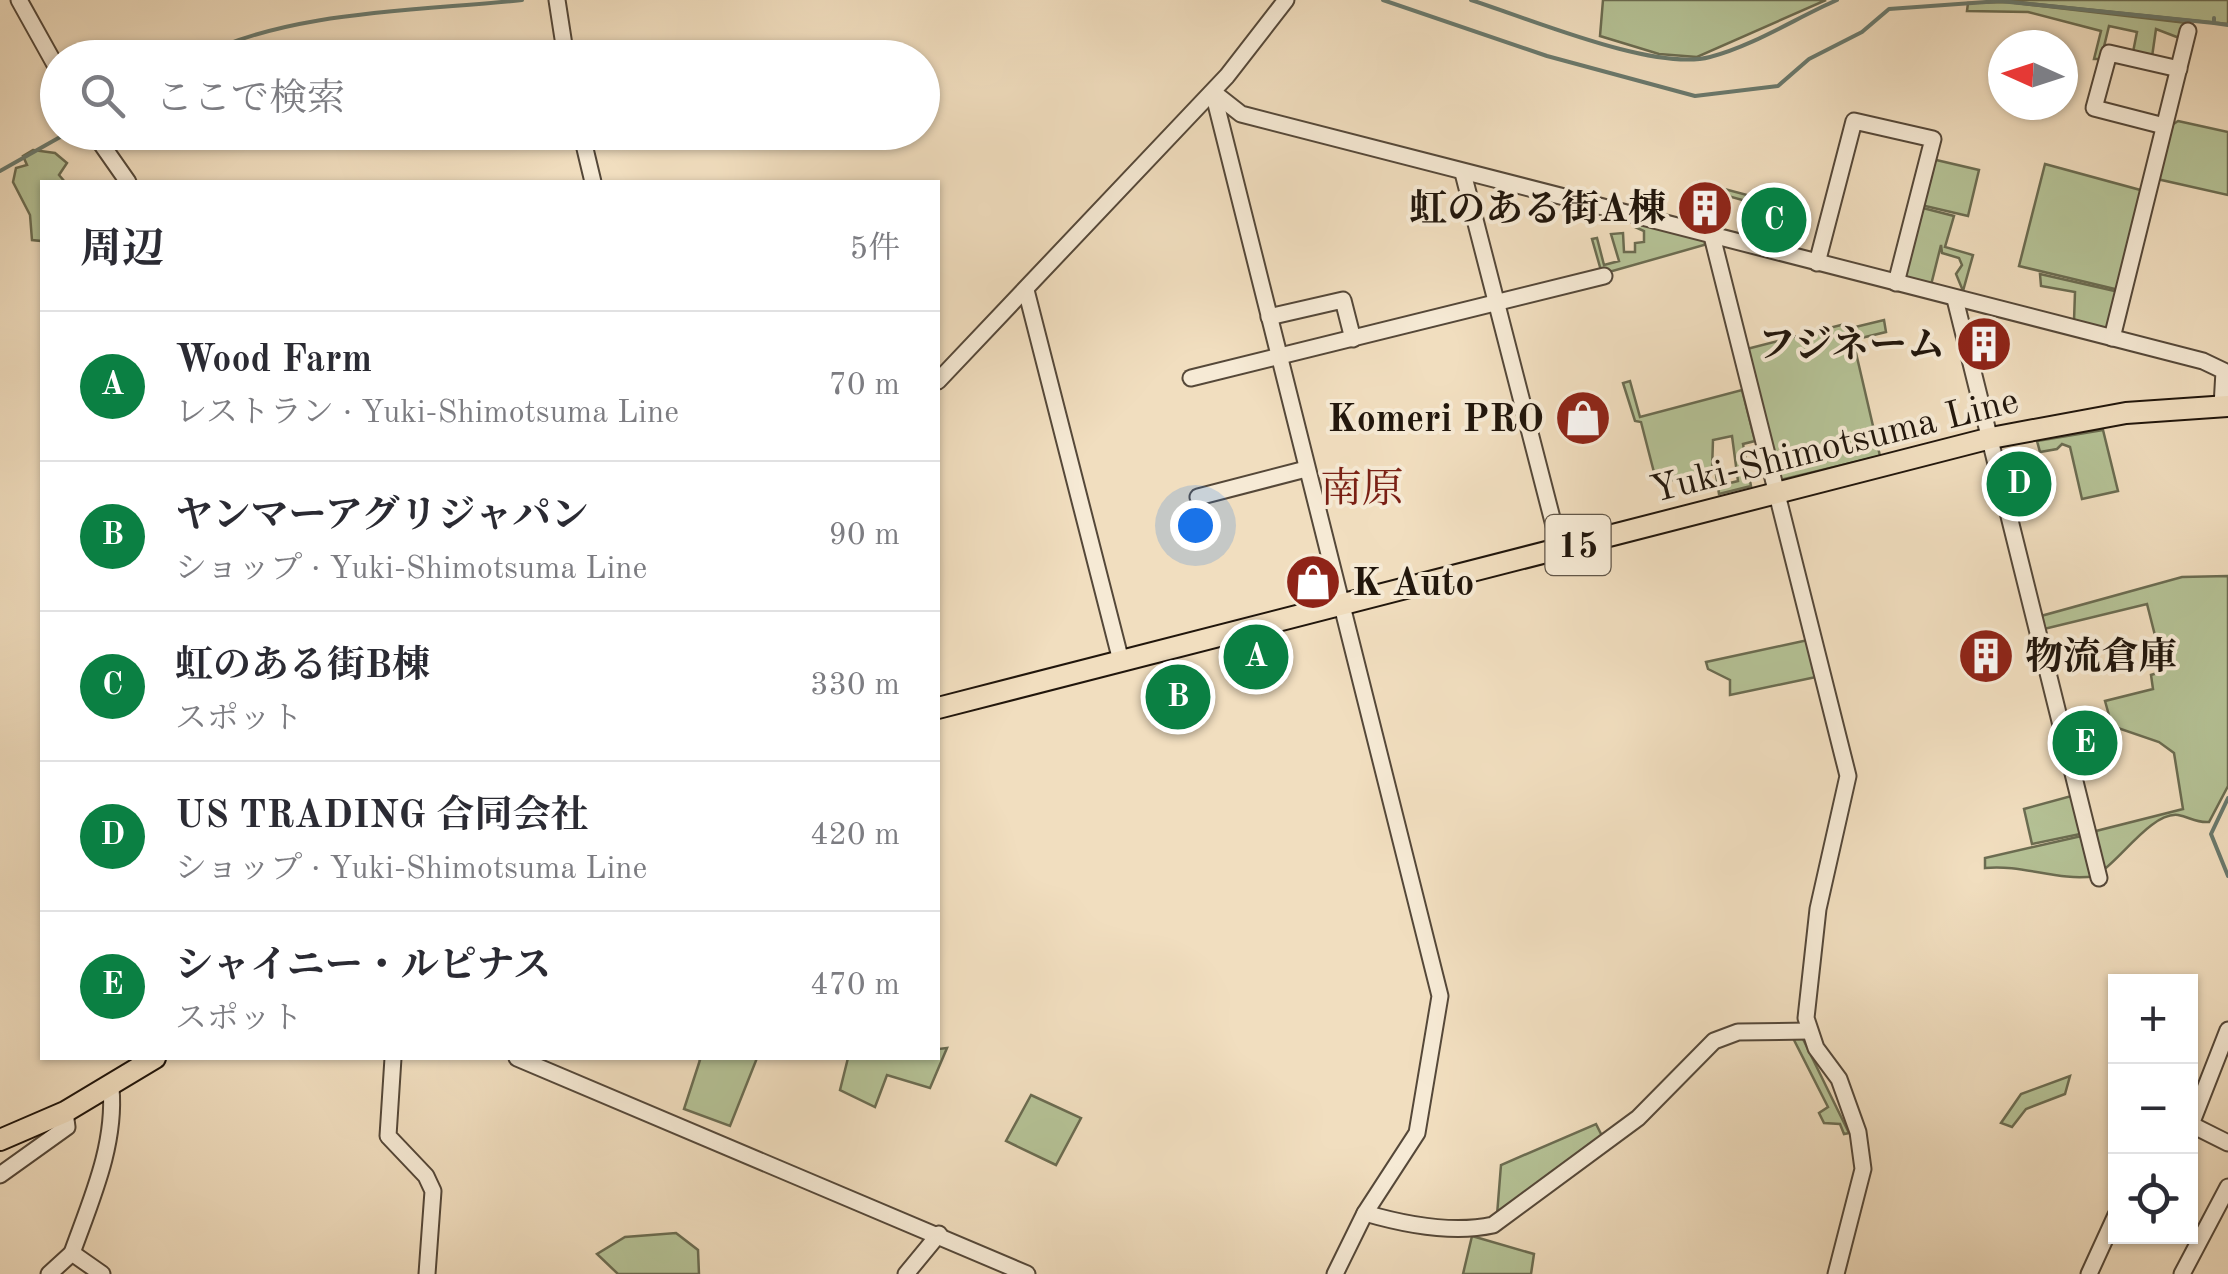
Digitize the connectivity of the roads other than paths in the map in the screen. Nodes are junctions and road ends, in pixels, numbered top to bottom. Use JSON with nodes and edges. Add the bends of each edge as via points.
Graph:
{"nodes":[{"id":1,"x":19,"y":0,"type":"edge"},
{"id":2,"x":556,"y":0,"type":"edge"},
{"id":3,"x":1286,"y":0,"type":"edge"},
{"id":4,"x":2188,"y":31,"type":"dead end"},
{"id":5,"x":41,"y":40,"type":"edge"},
{"id":6,"x":563,"y":40,"type":"edge"},
{"id":7,"x":2178,"y":69,"type":"junction"},
{"id":8,"x":1212,"y":92,"type":"junction"},
{"id":9,"x":2164,"y":126,"type":"junction"},
{"id":10,"x":106,"y":150,"type":"edge"},
{"id":11,"x":586,"y":150,"type":"edge"},
{"id":12,"x":1464,"y":172,"type":"junction"},
{"id":13,"x":127,"y":180,"type":"edge"},
{"id":14,"x":594,"y":180,"type":"edge"},
{"id":15,"x":1712,"y":236,"type":"junction"},
{"id":16,"x":1816,"y":263,"type":"junction"},
{"id":17,"x":1604,"y":276,"type":"dead end"},
{"id":18,"x":1896,"y":284,"type":"junction"},
{"id":19,"x":1026,"y":290,"type":"junction"},
{"id":20,"x":1955,"y":298,"type":"junction"},
{"id":21,"x":1497,"y":305,"type":"junction"},
{"id":22,"x":1269,"y":317,"type":"junction"},
{"id":23,"x":2112,"y":338,"type":"junction"},
{"id":24,"x":1352,"y":339,"type":"junction"},
{"id":25,"x":1279,"y":357,"type":"junction"},
{"id":26,"x":2226,"y":372,"type":"edge"},
{"id":27,"x":1190,"y":378,"type":"dead end"},
{"id":28,"x":940,"y":379,"type":"edge"},
{"id":29,"x":2225,"y":406,"type":"edge"},
{"id":30,"x":1991,"y":438,"type":"junction"},
{"id":31,"x":1306,"y":469,"type":"junction"},
{"id":32,"x":1775,"y":495,"type":"junction"},
{"id":33,"x":1198,"y":498,"type":"dead end"},
{"id":34,"x":1560,"y":549,"type":"junction"},
{"id":35,"x":1340,"y":605,"type":"junction"},
{"id":36,"x":1121,"y":662,"type":"junction"},
{"id":37,"x":940,"y":707,"type":"edge"},
{"id":38,"x":2100,"y":878,"type":"dead end"},
{"id":39,"x":2228,"y":1030,"type":"edge"},
{"id":40,"x":1809,"y":1032,"type":"junction"},
{"id":41,"x":153,"y":1060,"type":"edge"},
{"id":42,"x":394,"y":1060,"type":"edge"},
{"id":43,"x":522,"y":1060,"type":"edge"},
{"id":44,"x":110,"y":1088,"type":"junction"},
{"id":45,"x":2198,"y":1108,"type":"edge"},
{"id":46,"x":65,"y":1112,"type":"junction"},
{"id":47,"x":2198,"y":1129,"type":"edge"},
{"id":48,"x":0,"y":1140,"type":"edge"},
{"id":49,"x":2228,"y":1143,"type":"edge"},
{"id":50,"x":0,"y":1175,"type":"edge"},
{"id":51,"x":2228,"y":1187,"type":"edge"},
{"id":52,"x":1365,"y":1212,"type":"junction"},
{"id":53,"x":2108,"y":1233,"type":"edge"},
{"id":54,"x":939,"y":1234,"type":"junction"},
{"id":55,"x":72,"y":1253,"type":"junction"},
{"id":56,"x":49,"y":1274,"type":"edge"},
{"id":57,"x":102,"y":1274,"type":"edge"},
{"id":58,"x":427,"y":1274,"type":"edge"},
{"id":59,"x":906,"y":1274,"type":"edge"},
{"id":60,"x":1027,"y":1274,"type":"edge"},
{"id":61,"x":1335,"y":1274,"type":"edge"},
{"id":62,"x":1836,"y":1274,"type":"edge"},
{"id":63,"x":2088,"y":1274,"type":"edge"},
{"id":64,"x":2182,"y":1274,"type":"edge"}],
"edges":[{"from":1,"to":5,"type":"street"},
{"from":2,"to":6,"type":"street"},
{"from":3,"to":8,"type":"street"},
{"from":4,"to":7,"type":"street"},
{"from":7,"to":9,"type":"street"},
{"from":7,"to":9,"type":"street","via":[[2109,52],[2094,108]]},
{"from":8,"to":12,"type":"street","via":[[1241,114]]},
{"from":8,"to":19,"type":"street"},
{"from":8,"to":22,"type":"street"},
{"from":9,"to":23,"type":"street"},
{"from":10,"to":13,"type":"street"},
{"from":11,"to":14,"type":"street"},
{"from":12,"to":15,"type":"street"},
{"from":12,"to":21,"type":"street"},
{"from":15,"to":16,"type":"street"},
{"from":15,"to":32,"type":"street"},
{"from":16,"to":18,"type":"street"},
{"from":16,"to":18,"type":"street","via":[[1854,120],[1933,140]]},
{"from":17,"to":21,"type":"street"},
{"from":18,"to":20,"type":"street"},
{"from":19,"to":28,"type":"street"},
{"from":19,"to":36,"type":"street"},
{"from":20,"to":23,"type":"street"},
{"from":20,"to":30,"type":"street"},
{"from":21,"to":24,"type":"street"},
{"from":21,"to":34,"type":"street"},
{"from":22,"to":24,"type":"street","via":[[1343,300]]},
{"from":22,"to":25,"type":"street"},
{"from":23,"to":26,"type":"street"},
{"from":24,"to":25,"type":"street"},
{"from":25,"to":27,"type":"street"},
{"from":25,"to":31,"type":"street"},
{"from":26,"to":29,"type":"street"},
{"from":29,"to":30,"type":"main road","name":"Yuki-Shimotsuma Line","number":"15","via":[[2126,413]]},
{"from":30,"to":32,"type":"main road","name":"Yuki-Shimotsuma Line","number":"15"},
{"from":30,"to":38,"type":"street"},
{"from":31,"to":33,"type":"street"},
{"from":31,"to":35,"type":"street"},
{"from":32,"to":34,"type":"main road","name":"Yuki-Shimotsuma Line","number":"15"},
{"from":32,"to":40,"type":"street","via":[[1848,776],[1818,909]]},
{"from":34,"to":35,"type":"main road","name":"Yuki-Shimotsuma Line","number":"15"},
{"from":35,"to":36,"type":"main road","name":"Yuki-Shimotsuma Line","number":"15"},
{"from":35,"to":52,"type":"street","via":[[1440,996],[1417,1133]]},
{"from":36,"to":37,"type":"main road","name":"Yuki-Shimotsuma Line","number":"15"},
{"from":39,"to":45,"type":"street"},
{"from":40,"to":52,"type":"street","via":[[1738,1032],[1714,1041],[1638,1118],[1494,1224],[1434,1227]]},
{"from":40,"to":62,"type":"street","via":[[1839,1079],[1863,1169]]},
{"from":41,"to":44,"type":"main road"},
{"from":42,"to":58,"type":"street","via":[[388,1136],[434,1191]]},
{"from":43,"to":54,"type":"street"},
{"from":44,"to":46,"type":"main road"},
{"from":44,"to":55,"type":"street","via":[[113,1113],[104,1160]]},
{"from":46,"to":48,"type":"main road"},
{"from":46,"to":50,"type":"street","via":[[67,1127]]},
{"from":47,"to":49,"type":"street"},
{"from":51,"to":64,"type":"street"},
{"from":52,"to":61,"type":"street"},
{"from":53,"to":63,"type":"street"},
{"from":54,"to":59,"type":"street"},
{"from":54,"to":60,"type":"street"},
{"from":55,"to":56,"type":"street"},
{"from":55,"to":57,"type":"street"}]}
